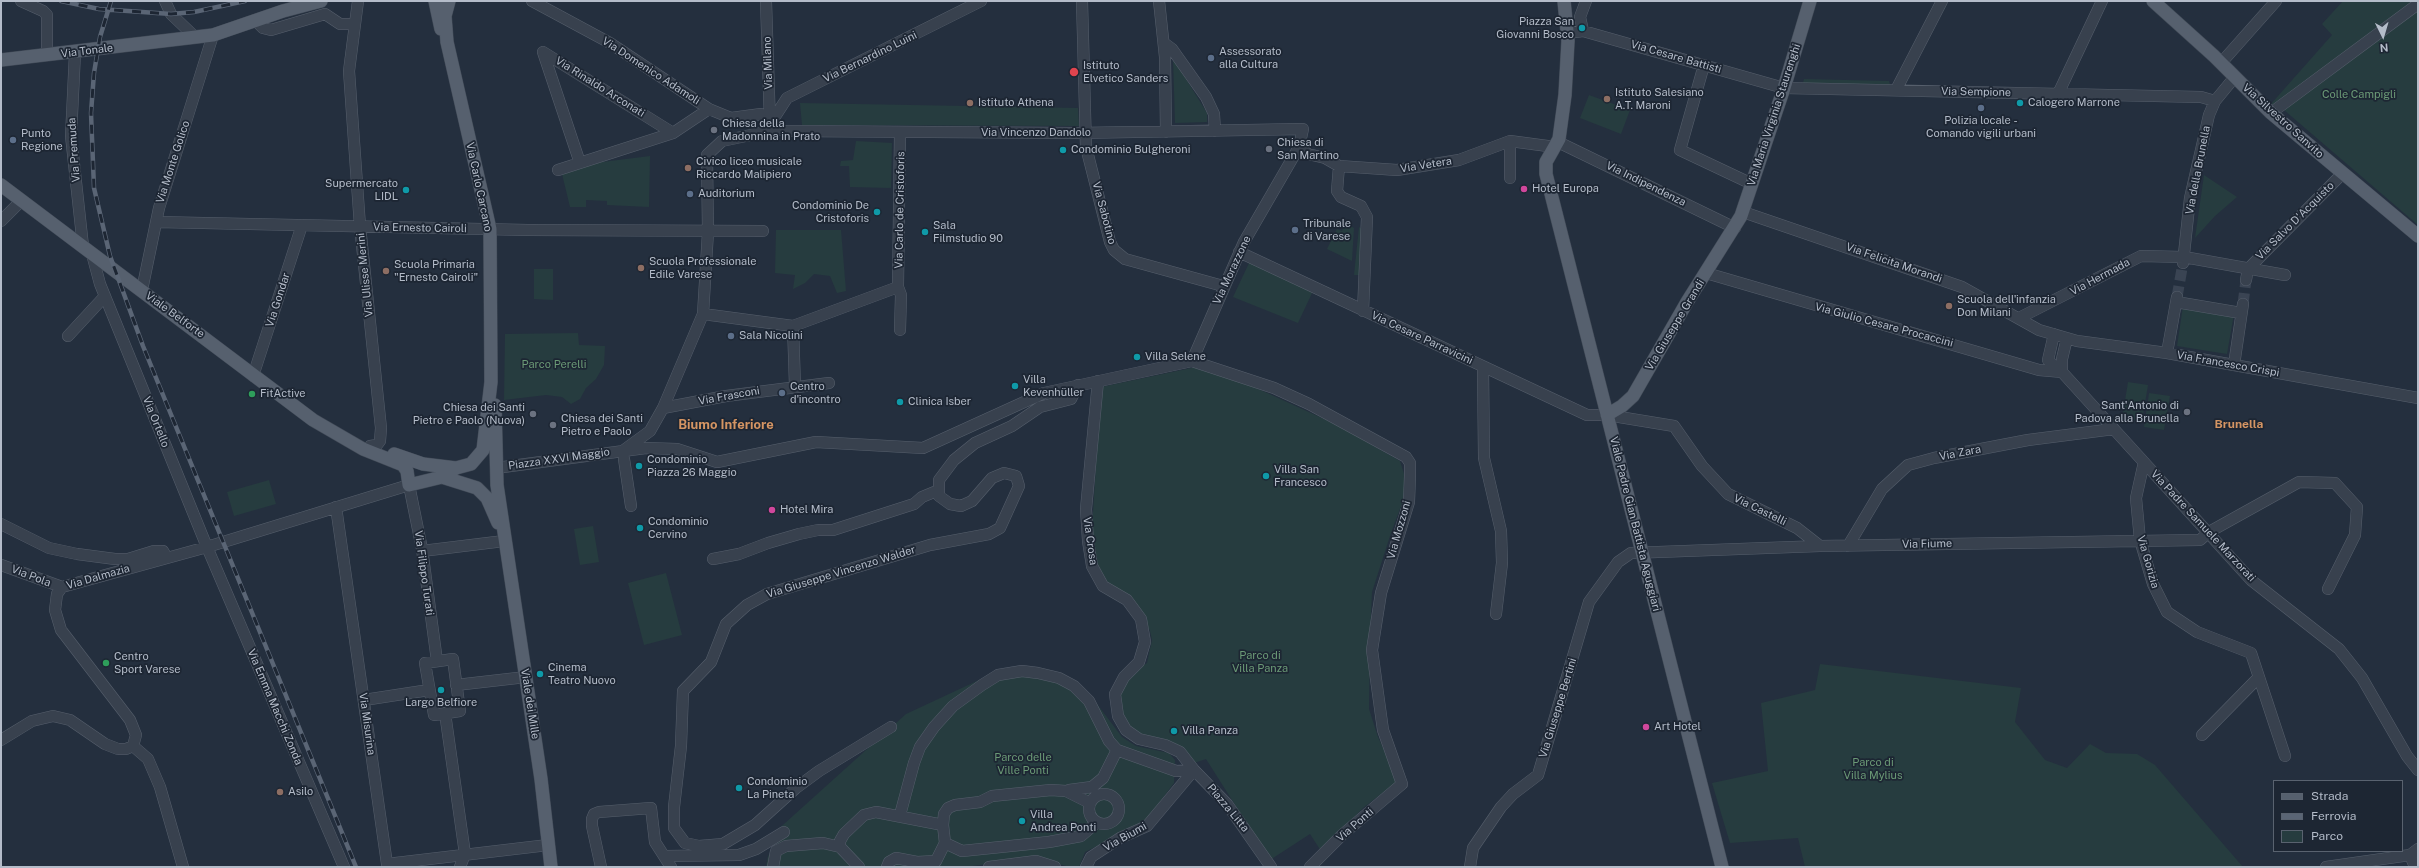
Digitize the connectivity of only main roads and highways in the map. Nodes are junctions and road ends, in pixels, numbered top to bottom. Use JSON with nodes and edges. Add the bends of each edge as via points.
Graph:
{"nodes":[{"id":1,"x":306,"y":1,"type":"edge"},
{"id":2,"x":321,"y":1,"type":"edge"},
{"id":3,"x":435,"y":1,"type":"edge"},
{"id":4,"x":448,"y":1,"type":"edge"},
{"id":5,"x":1564,"y":1,"type":"edge"},
{"id":6,"x":2153,"y":1,"type":"edge"},
{"id":7,"x":1806,"y":2,"type":"edge"},
{"id":8,"x":283,"y":11,"type":"junction"},
{"id":9,"x":447,"y":42,"type":"junction"},
{"id":10,"x":1,"y":60,"type":"edge"},
{"id":11,"x":1,"y":185,"type":"edge"},
{"id":12,"x":1735,"y":228,"type":"joint"},
{"id":13,"x":2418,"y":236,"type":"edge"},
{"id":14,"x":491,"y":382,"type":"junction"},
{"id":15,"x":1607,"y":415,"type":"junction"},
{"id":16,"x":351,"y":442,"type":"junction"},
{"id":17,"x":393,"y":457,"type":"junction"},
{"id":18,"x":456,"y":468,"type":"junction"},
{"id":19,"x":442,"y":477,"type":"junction"},
{"id":20,"x":497,"y":485,"type":"joint"},
{"id":21,"x":492,"y":500,"type":"junction"},
{"id":22,"x":551,"y":867,"type":"edge"},
{"id":23,"x":1722,"y":867,"type":"edge"}],
"edges":[{"from":1,"to":8,"type":"main road","name":"Via Tonale"},
{"from":2,"to":8,"type":"main road","name":"Via Tonale"},
{"from":3,"to":9,"type":"main road","name":"Via Carlo Carcano","via":[[442,34]]},
{"from":4,"to":9,"type":"main road","name":"Via Carlo Carcano","via":[[445,16]]},
{"from":5,"to":15,"type":"main road","name":"Viale Padre Gian Battista Aguggiari","via":[[1568,33],[1565,95],[1556,146],[1546,162],[1548,182]]},
{"from":6,"to":13,"type":"main road","name":"Via Silvestro Sanvito","via":[[2271,113]]},
{"from":7,"to":12,"type":"main road","name":"Via Maria Virginia Staurenghi","via":[[1784,88],[1743,212]]},
{"from":8,"to":10,"type":"main road","name":"Via Tonale","via":[[214,35]]},
{"from":9,"to":14,"type":"main road","name":"Via Carlo Carcano","via":[[490,229]]},
{"from":11,"to":16,"type":"main road","name":"Viale Belforte","via":[[209,340],[253,376],[313,420]]},
{"from":12,"to":15,"type":"main road","name":"Via Giuseppe Grandi","via":[[1633,396]]},
{"from":14,"to":18,"type":"main road","name":"Via Carlo Carcano","via":[[482,452],[471,464]]},
{"from":14,"to":20,"type":"main road","name":"Via Carlo Carcano","via":[[495,399]]},
{"from":15,"to":23,"type":"main road","name":"Viale Padre Gian Battista Aguggiari"},
{"from":16,"to":17,"type":"main road","name":"Viale Belforte"},
{"from":16,"to":17,"type":"main road","name":"Viale Belforte","via":[[370,446]]},
{"from":17,"to":18,"type":"main road"},
{"from":17,"to":19,"type":"main road","via":[[405,468],[409,485]]},
{"from":18,"to":19,"type":"main road"},
{"from":19,"to":21,"type":"main road","via":[[473,485]]},
{"from":20,"to":21,"type":"main road","name":"Viale dei Mille"},
{"from":21,"to":22,"type":"main road","name":"Viale dei Mille","via":[[504,541],[526,677]]}]}
